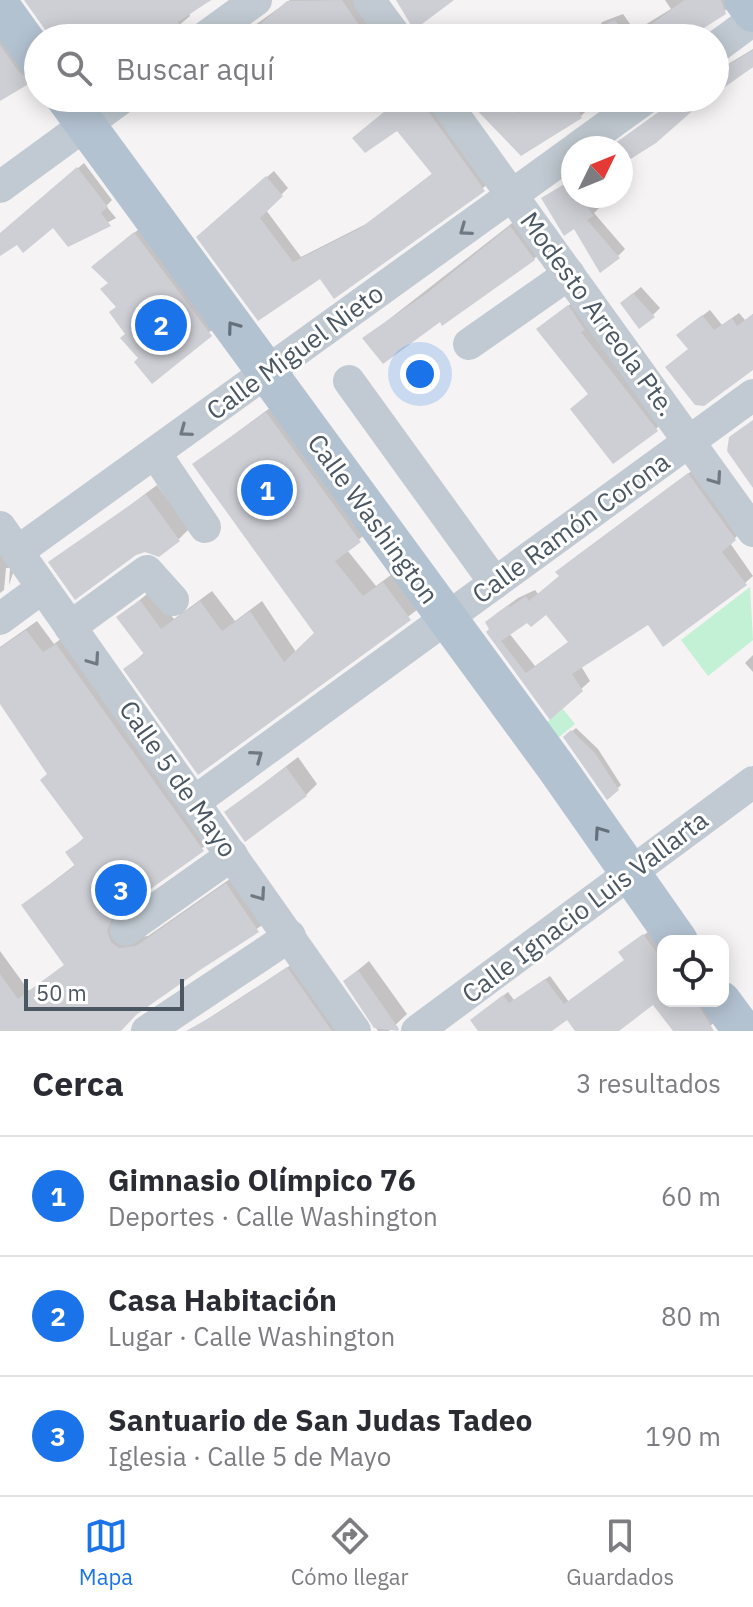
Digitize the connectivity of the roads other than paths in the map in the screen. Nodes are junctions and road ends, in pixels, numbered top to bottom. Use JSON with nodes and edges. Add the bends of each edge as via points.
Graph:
{"nodes":[{"id":1,"x":256,"y":0,"type":"edge"},
{"id":2,"x":369,"y":0,"type":"edge"},
{"id":3,"x":744,"y":0,"type":"edge"},
{"id":4,"x":0,"y":6,"type":"edge"},
{"id":5,"x":753,"y":12,"type":"edge"},
{"id":6,"x":753,"y":20,"type":"edge"},
{"id":7,"x":223,"y":24,"type":"edge"},
{"id":8,"x":387,"y":24,"type":"edge"},
{"id":9,"x":729,"y":38,"type":"edge"},
{"id":10,"x":24,"y":39,"type":"edge"},
{"id":11,"x":75,"y":112,"type":"edge"},
{"id":12,"x":77,"y":112,"type":"edge"},
{"id":13,"x":452,"y":112,"type":"edge"},
{"id":14,"x":627,"y":112,"type":"edge"},
{"id":15,"x":594,"y":136,"type":"edge"},
{"id":16,"x":561,"y":160,"type":"edge"},
{"id":17,"x":0,"y":187,"type":"edge"},
{"id":18,"x":513,"y":195,"type":"junction"},
{"id":19,"x":569,"y":274,"type":"junction"},
{"id":20,"x":469,"y":344,"type":"dead end"},
{"id":21,"x":266,"y":373,"type":"junction"},
{"id":22,"x":349,"y":381,"type":"dead end"},
{"id":23,"x":753,"y":395,"type":"edge"},
{"id":24,"x":689,"y":441,"type":"junction"},
{"id":25,"x":155,"y":453,"type":"junction"},
{"id":26,"x":748,"y":515,"type":"edge"},
{"id":27,"x":205,"y":527,"type":"dead end"},
{"id":28,"x":9,"y":540,"type":"edge"},
{"id":29,"x":495,"y":583,"type":"junction"},
{"id":30,"x":42,"y":588,"type":"junction"},
{"id":31,"x":173,"y":600,"type":"dead end"},
{"id":32,"x":446,"y":618,"type":"junction"},
{"id":33,"x":0,"y":619,"type":"edge"},
{"id":34,"x":70,"y":627,"type":"junction"},
{"id":35,"x":753,"y":782,"type":"edge"},
{"id":36,"x":194,"y":802,"type":"junction"},
{"id":37,"x":232,"y":855,"type":"junction"},
{"id":38,"x":630,"y":875,"type":"junction"},
{"id":39,"x":126,"y":930,"type":"dead end"},
{"id":40,"x":674,"y":935,"type":"edge"},
{"id":41,"x":290,"y":936,"type":"junction"},
{"id":42,"x":725,"y":1007,"type":"edge"},
{"id":43,"x":147,"y":1031,"type":"edge"},
{"id":44,"x":355,"y":1031,"type":"edge"},
{"id":45,"x":417,"y":1031,"type":"edge"},
{"id":46,"x":743,"y":1031,"type":"edge"}],
"edges":[{"from":1,"to":7,"type":"street"},
{"from":2,"to":8,"type":"street"},
{"from":3,"to":5,"type":"main road"},
{"from":4,"to":10,"type":"main road"},
{"from":6,"to":9,"type":"street"},
{"from":11,"to":17,"type":"street"},
{"from":21,"to":12,"type":"main road","name":"Calle Washington","one_way":true},
{"from":13,"to":18,"type":"street","name":"Modesto Arreola Pte."},
{"from":14,"to":15,"type":"street","name":"Calle Miguel Nieto"},
{"from":16,"to":18,"type":"street","name":"Calle Miguel Nieto"},
{"from":18,"to":19,"type":"street","name":"Modesto Arreola Pte."},
{"from":18,"to":21,"type":"street","name":"Calle Miguel Nieto","one_way":true},
{"from":19,"to":20,"type":"street"},
{"from":19,"to":24,"type":"street","name":"Modesto Arreola Pte."},
{"from":21,"to":25,"type":"street","name":"Calle Miguel Nieto","one_way":true},
{"from":21,"to":32,"type":"main road","name":"Calle Washington"},
{"from":22,"to":29,"type":"street"},
{"from":23,"to":24,"type":"street","name":"Calle Ramón Corona"},
{"from":24,"to":26,"type":"street","name":"Modesto Arreola Pte.","one_way":true},
{"from":24,"to":29,"type":"street","name":"Calle Ramón Corona"},
{"from":25,"to":27,"type":"street"},
{"from":25,"to":28,"type":"street","name":"Calle Miguel Nieto"},
{"from":28,"to":30,"type":"street","name":"Calle 5 de Mayo"},
{"from":29,"to":32,"type":"street","name":"Calle Ramón Corona"},
{"from":30,"to":33,"type":"street"},
{"from":30,"to":34,"type":"street","name":"Calle 5 de Mayo"},
{"from":31,"to":34,"type":"street","via":[[147,571]]},
{"from":36,"to":32,"type":"street","name":"Calle Ramón Corona","one_way":true},
{"from":38,"to":32,"type":"main road","name":"Calle Washington","one_way":true},
{"from":34,"to":36,"type":"street","name":"Calle 5 de Mayo","one_way":true},
{"from":35,"to":38,"type":"street","name":"Calle Ignacio Luis Vallarta"},
{"from":36,"to":37,"type":"street","name":"Calle 5 de Mayo"},
{"from":37,"to":39,"type":"street"},
{"from":37,"to":41,"type":"street","name":"Calle 5 de Mayo","one_way":true},
{"from":38,"to":40,"type":"main road","name":"Calle Washington"},
{"from":38,"to":45,"type":"street","name":"Calle Ignacio Luis Vallarta"},
{"from":41,"to":43,"type":"street"},
{"from":41,"to":44,"type":"street","name":"Calle 5 de Mayo"},
{"from":42,"to":46,"type":"main road"}]}
